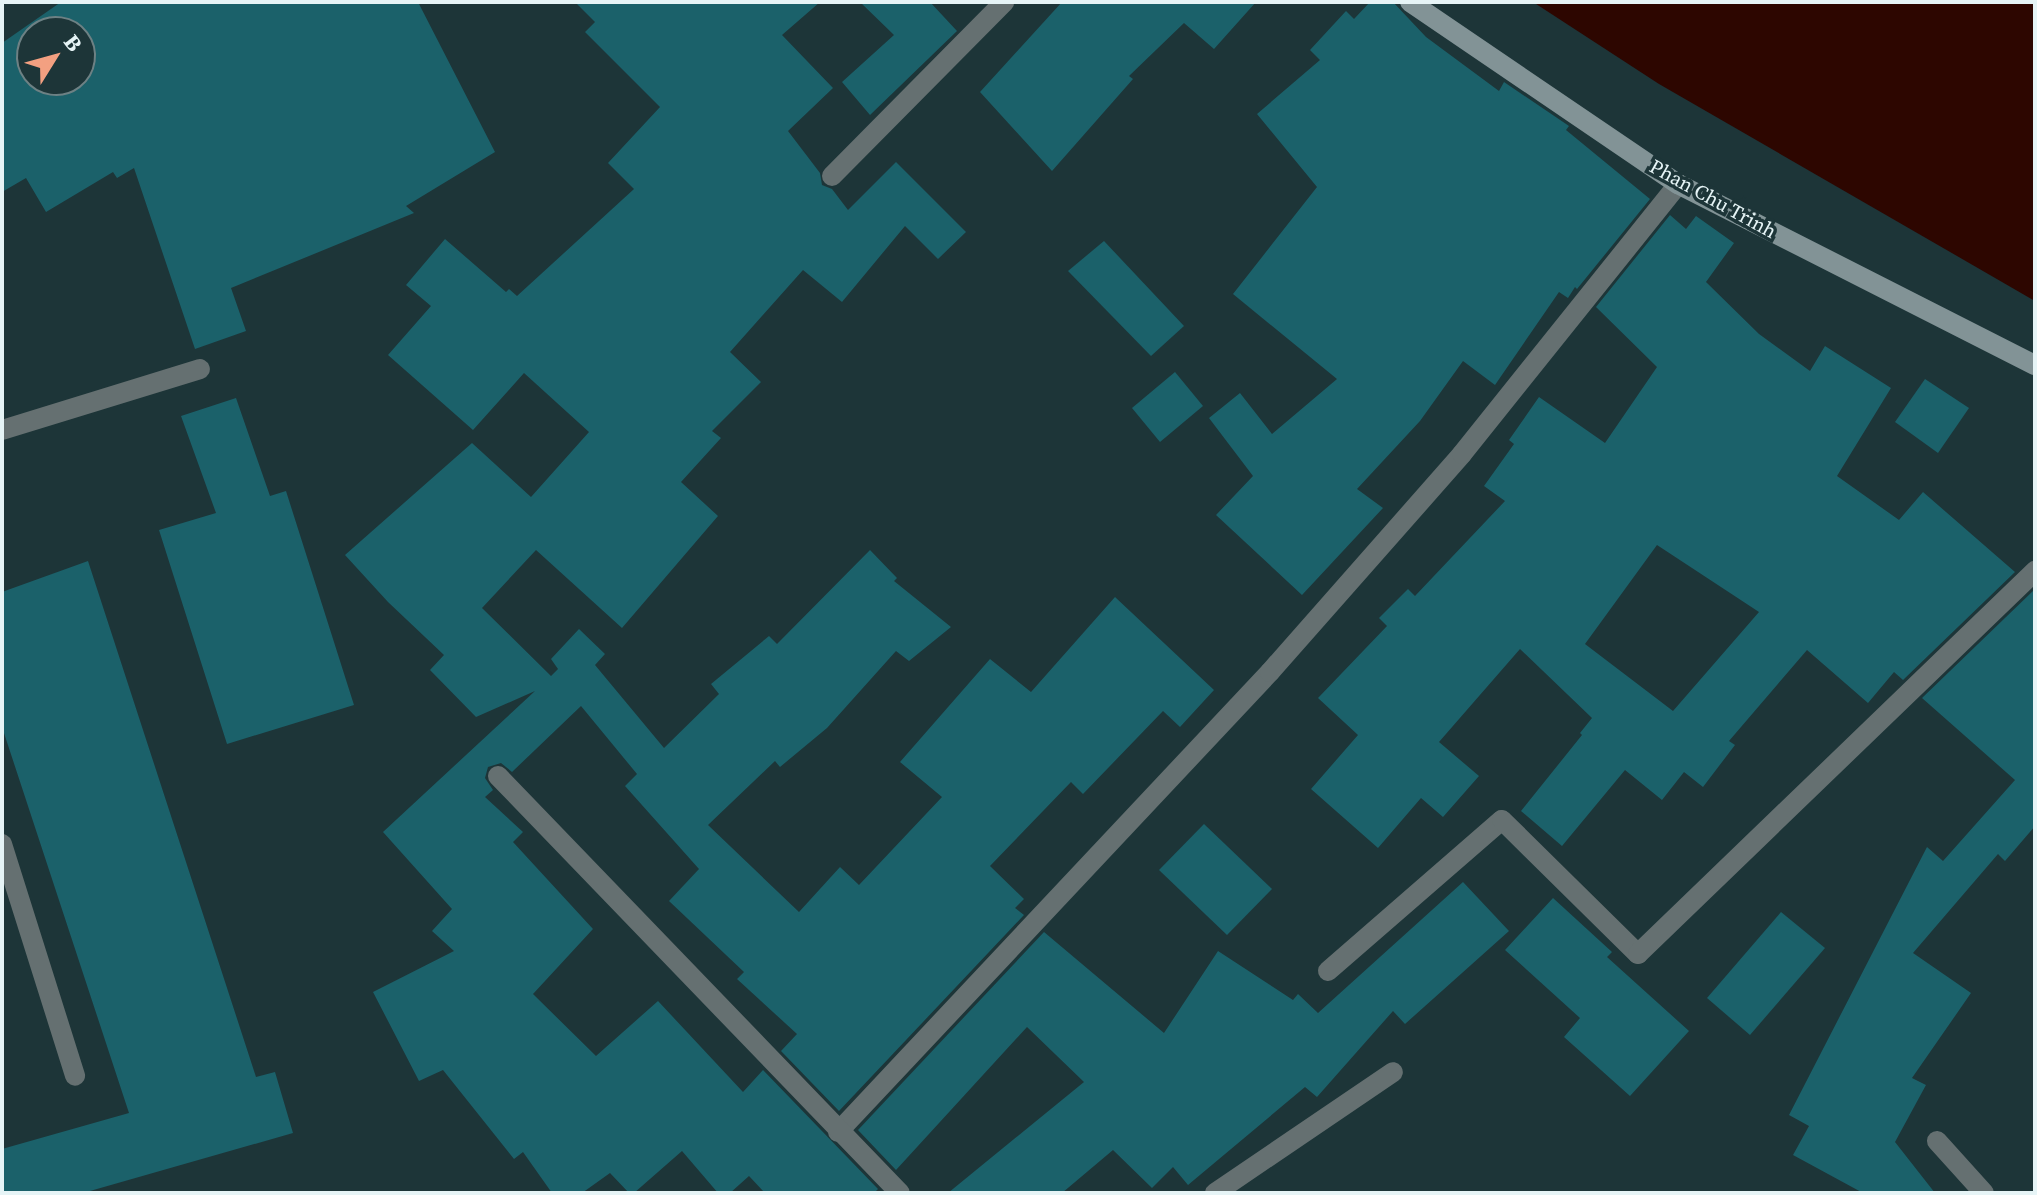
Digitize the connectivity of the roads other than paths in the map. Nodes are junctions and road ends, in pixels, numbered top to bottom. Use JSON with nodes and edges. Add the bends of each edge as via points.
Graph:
{"nodes":[{"id":1,"x":1004,"y":2,"type":"edge"},
{"id":2,"x":1410,"y":2,"type":"edge"},
{"id":3,"x":832,"y":176,"type":"dead end"},
{"id":4,"x":1678,"y":184,"type":"junction"},
{"id":5,"x":2035,"y":365,"type":"edge"},
{"id":6,"x":200,"y":369,"type":"dead end"},
{"id":7,"x":2,"y":430,"type":"edge"},
{"id":8,"x":2035,"y":571,"type":"edge"},
{"id":9,"x":498,"y":776,"type":"dead end"},
{"id":10,"x":2,"y":844,"type":"edge"},
{"id":11,"x":1328,"y":971,"type":"dead end"},
{"id":12,"x":1393,"y":1072,"type":"dead end"},
{"id":13,"x":75,"y":1076,"type":"dead end"},
{"id":14,"x":838,"y":1132,"type":"junction"},
{"id":15,"x":1937,"y":1141,"type":"dead end"},
{"id":16,"x":900,"y":1193,"type":"edge"},
{"id":17,"x":1215,"y":1193,"type":"edge"},
{"id":18,"x":1984,"y":1193,"type":"edge"}],
"edges":[{"from":1,"to":3,"type":"street"},
{"from":2,"to":4,"type":"street","name":"Phan Chu Trinh"},
{"from":4,"to":5,"type":"street","name":"Phan Chu Trinh"},
{"from":4,"to":14,"type":"street","via":[[1462,454],[1270,672]]},
{"from":6,"to":7,"type":"street"},
{"from":8,"to":11,"type":"street","via":[[1638,954],[1502,820]]},
{"from":9,"to":14,"type":"street"},
{"from":10,"to":13,"type":"street"},
{"from":12,"to":17,"type":"street"},
{"from":14,"to":16,"type":"street"},
{"from":15,"to":18,"type":"street"}]}
